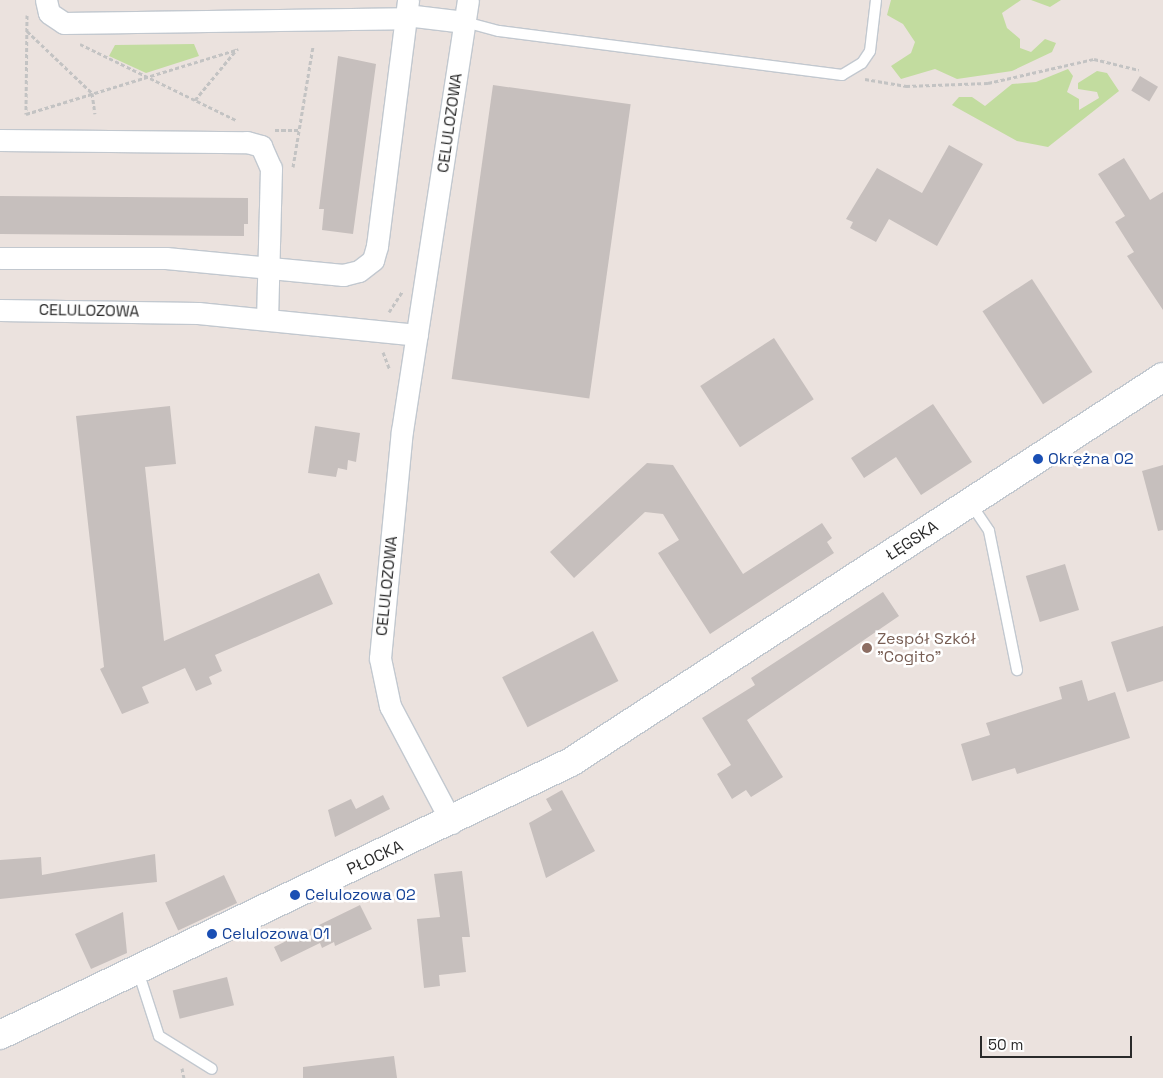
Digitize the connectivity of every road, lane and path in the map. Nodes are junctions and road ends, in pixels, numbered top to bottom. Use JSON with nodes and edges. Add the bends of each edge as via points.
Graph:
{"nodes":[{"id":1,"x":46,"y":0,"type":"edge"},
{"id":2,"x":468,"y":0,"type":"edge"},
{"id":3,"x":876,"y":0,"type":"edge"},
{"id":4,"x":26,"y":11,"type":"dead end"},
{"id":5,"x":406,"y":11,"type":"edge"},
{"id":6,"x":465,"y":22,"type":"junction"},
{"id":7,"x":26,"y":30,"type":"junction"},
{"id":8,"x":71,"y":40,"type":"dead end"},
{"id":9,"x":312,"y":46,"type":"dead end"},
{"id":10,"x":1139,"y":70,"type":"dead end"},
{"id":11,"x":842,"y":75,"type":"junction"},
{"id":12,"x":146,"y":76,"type":"junction"},
{"id":13,"x":92,"y":93,"type":"junction"},
{"id":14,"x":194,"y":100,"type":"junction"},
{"id":15,"x":94,"y":114,"type":"dead end"},
{"id":16,"x":238,"y":121,"type":"dead end"},
{"id":17,"x":269,"y":130,"type":"dead end"},
{"id":18,"x":298,"y":130,"type":"junction"},
{"id":19,"x":0,"y":140,"type":"edge"},
{"id":20,"x":293,"y":167,"type":"dead end"},
{"id":21,"x":0,"y":258,"type":"edge"},
{"id":22,"x":269,"y":268,"type":"junction"},
{"id":23,"x":0,"y":310,"type":"edge"},
{"id":24,"x":267,"y":319,"type":"junction"},
{"id":25,"x":418,"y":334,"type":"junction"},
{"id":26,"x":373,"y":349,"type":"dead end"},
{"id":27,"x":383,"y":350,"type":"dead end"},
{"id":28,"x":1163,"y":377,"type":"edge"},
{"id":29,"x":970,"y":503,"type":"junction"},
{"id":30,"x":1017,"y":670,"type":"dead end"},
{"id":31,"x":662,"y":705,"type":"joint"},
{"id":32,"x":452,"y":823,"type":"junction"},
{"id":33,"x":137,"y":970,"type":"junction"},
{"id":34,"x":0,"y":1035,"type":"edge"},
{"id":35,"x":212,"y":1069,"type":"dead end"}],
"edges":[{"from":1,"to":5,"type":"street","via":[[49,13],[64,23]]},
{"from":2,"to":6,"type":"street","name":"CELULOZOWA"},
{"from":3,"to":11,"type":"lane","via":[[870,51],[862,63]]},
{"from":4,"to":7,"type":"path"},
{"from":5,"to":6,"type":"street"},
{"from":5,"to":22,"type":"street","via":[[372,260],[350,275]]},
{"from":6,"to":11,"type":"lane","via":[[498,31]]},
{"from":6,"to":25,"type":"street","name":"CELULOZOWA"},
{"from":7,"to":13,"type":"path"},
{"from":7,"to":13,"type":"path","via":[[26,114]]},
{"from":8,"to":12,"type":"path"},
{"from":9,"to":18,"type":"path"},
{"from":10,"to":11,"type":"path","via":[[1094,59],[988,82],[906,86]]},
{"from":12,"to":13,"type":"path"},
{"from":12,"to":14,"type":"path"},
{"from":12,"to":14,"type":"path","via":[[238,49]]},
{"from":13,"to":15,"type":"path"},
{"from":14,"to":16,"type":"path"},
{"from":17,"to":18,"type":"path"},
{"from":18,"to":20,"type":"path"},
{"from":19,"to":22,"type":"street","via":[[254,143],[271,162]]},
{"from":21,"to":22,"type":"street","via":[[166,258]]},
{"from":22,"to":24,"type":"street"},
{"from":23,"to":24,"type":"street","name":"CELULOZOWA"},
{"from":24,"to":25,"type":"street","name":"CELULOZOWA"},
{"from":25,"to":32,"type":"street","name":"CELULOZOWA","via":[[402,431],[380,658],[390,706]]},
{"from":26,"to":27,"type":"path"},
{"from":28,"to":29,"type":"street","name":"ŁĘGSKA"},
{"from":29,"to":30,"type":"lane","via":[[989,531]]},
{"from":29,"to":31,"type":"street","name":"ŁĘGSKA"},
{"from":31,"to":32,"type":"street","name":"PŁOCKA","via":[[571,762]]},
{"from":32,"to":33,"type":"street","name":"PŁOCKA"},
{"from":33,"to":34,"type":"street","name":"PŁOCKA"},
{"from":33,"to":35,"type":"lane","via":[[159,1036]]}]}
